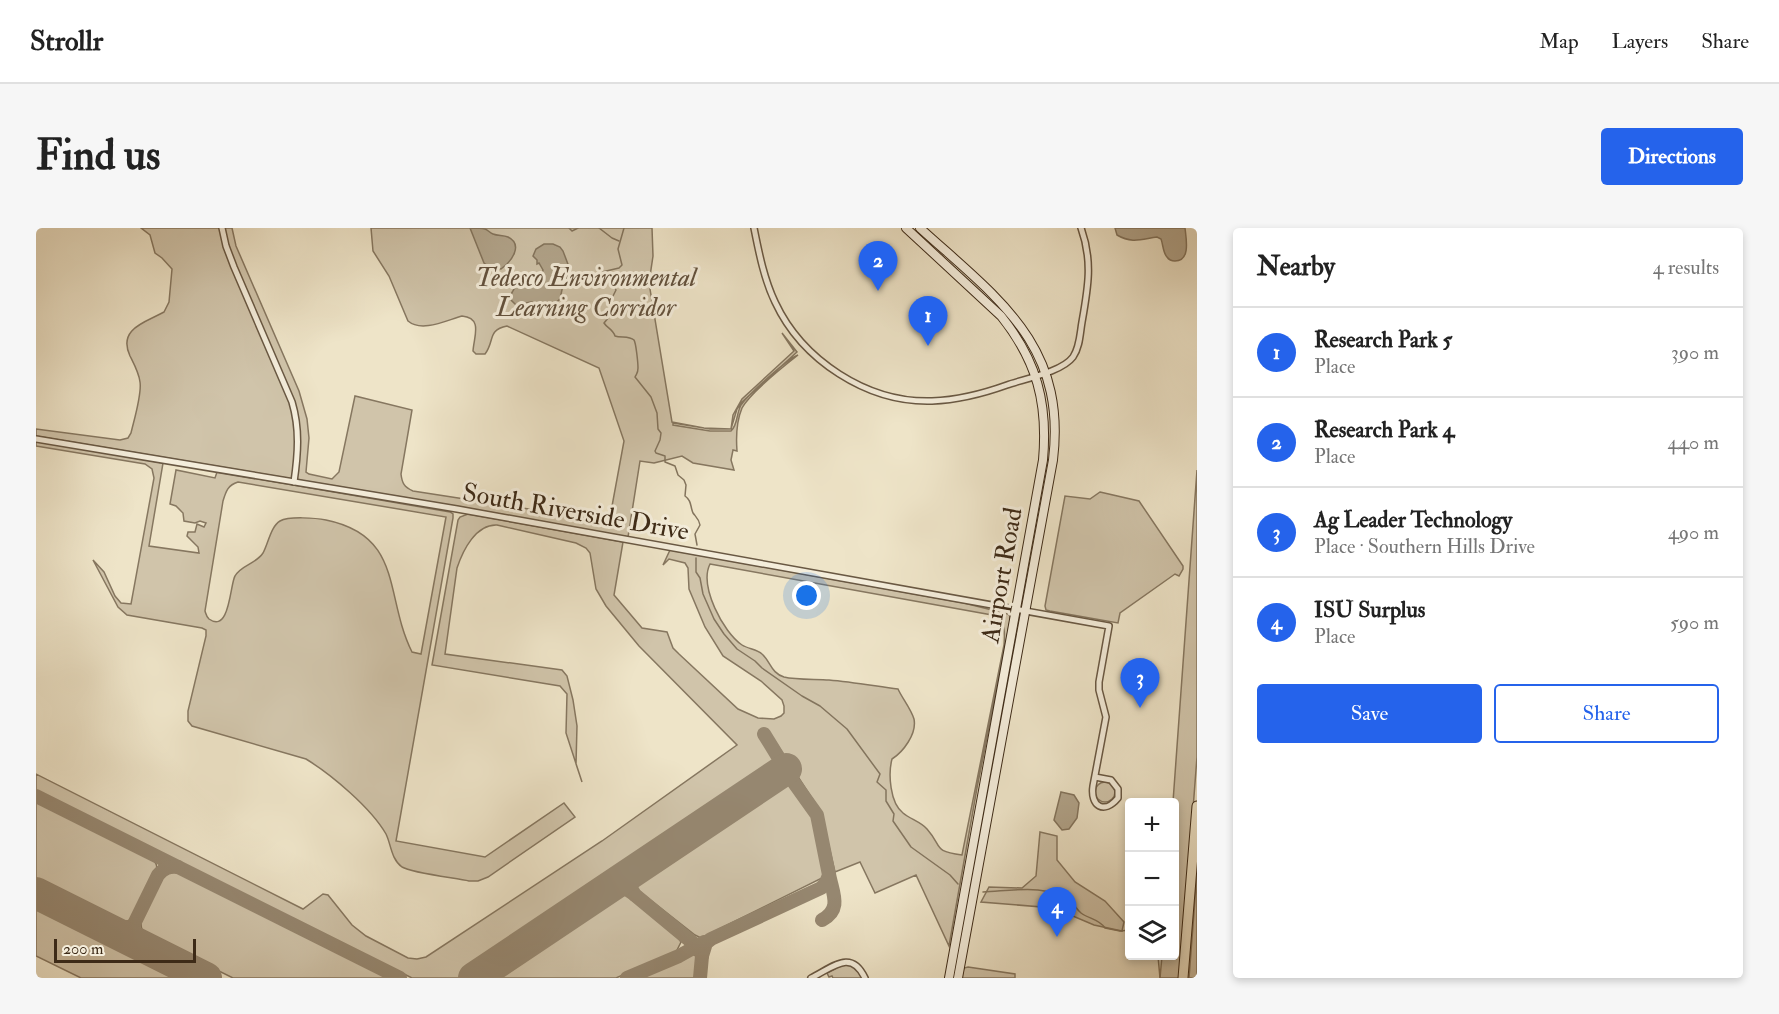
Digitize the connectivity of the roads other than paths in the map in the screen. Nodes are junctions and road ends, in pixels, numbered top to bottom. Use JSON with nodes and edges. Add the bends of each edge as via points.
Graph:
{"nodes":[{"id":1,"x":222,"y":228,"type":"edge"},
{"id":2,"x":754,"y":228,"type":"edge"},
{"id":3,"x":906,"y":228,"type":"edge"},
{"id":4,"x":920,"y":228,"type":"edge"},
{"id":5,"x":1081,"y":228,"type":"edge"},
{"id":6,"x":1045,"y":372,"type":"junction"},
{"id":7,"x":1036,"y":375,"type":"junction"},
{"id":8,"x":36,"y":439,"type":"edge"},
{"id":9,"x":294,"y":482,"type":"junction"},
{"id":10,"x":1017,"y":610,"type":"junction"},
{"id":11,"x":1026,"y":612,"type":"junction"},
{"id":12,"x":1095,"y":777,"type":"junction"},
{"id":13,"x":1197,"y":806,"type":"edge"},
{"id":14,"x":811,"y":978,"type":"edge"},
{"id":15,"x":865,"y":978,"type":"edge"},
{"id":16,"x":949,"y":978,"type":"edge"},
{"id":17,"x":958,"y":978,"type":"edge"},
{"id":18,"x":1183,"y":978,"type":"edge"}],
"edges":[{"from":1,"to":9,"type":"street","via":[[229,255],[297,419]]},
{"from":2,"to":7,"type":"street","via":[[765,277],[793,332],[826,365],[852,382],[890,396],[930,401],[972,396]]},
{"from":3,"to":7,"type":"main road","name":"Airport Road","via":[[1001,316],[1021,342]]},
{"from":4,"to":6,"type":"main road","name":"Airport Road","via":[[1001,301],[1031,340]]},
{"from":5,"to":6,"type":"street","via":[[1089,273],[1079,343],[1068,362]]},
{"from":6,"to":7,"type":"street"},
{"from":6,"to":11,"type":"main road","name":"Airport Road","via":[[1054,409],[1055,448]]},
{"from":7,"to":10,"type":"main road","name":"Airport Road","via":[[1044,410],[1044,447]]},
{"from":8,"to":9,"type":"street","name":"South Riverside Drive"},
{"from":9,"to":10,"type":"street","name":"South Riverside Drive"},
{"from":10,"to":11,"type":"street","name":"South Riverside Drive"},
{"from":10,"to":16,"type":"main road","name":"Airport Road"},
{"from":11,"to":12,"type":"street","name":"South Riverside Drive","via":[[1109,626],[1099,690],[1106,717]]},
{"from":11,"to":17,"type":"main road","name":"Airport Road"},
{"from":12,"to":12,"type":"street","via":[[1092,798],[1100,806],[1109,807],[1118,798],[1118,789],[1111,780]]},
{"from":13,"to":18,"type":"highway"},
{"from":14,"to":15,"type":"street","via":[[849,961],[860,967]]}]}
